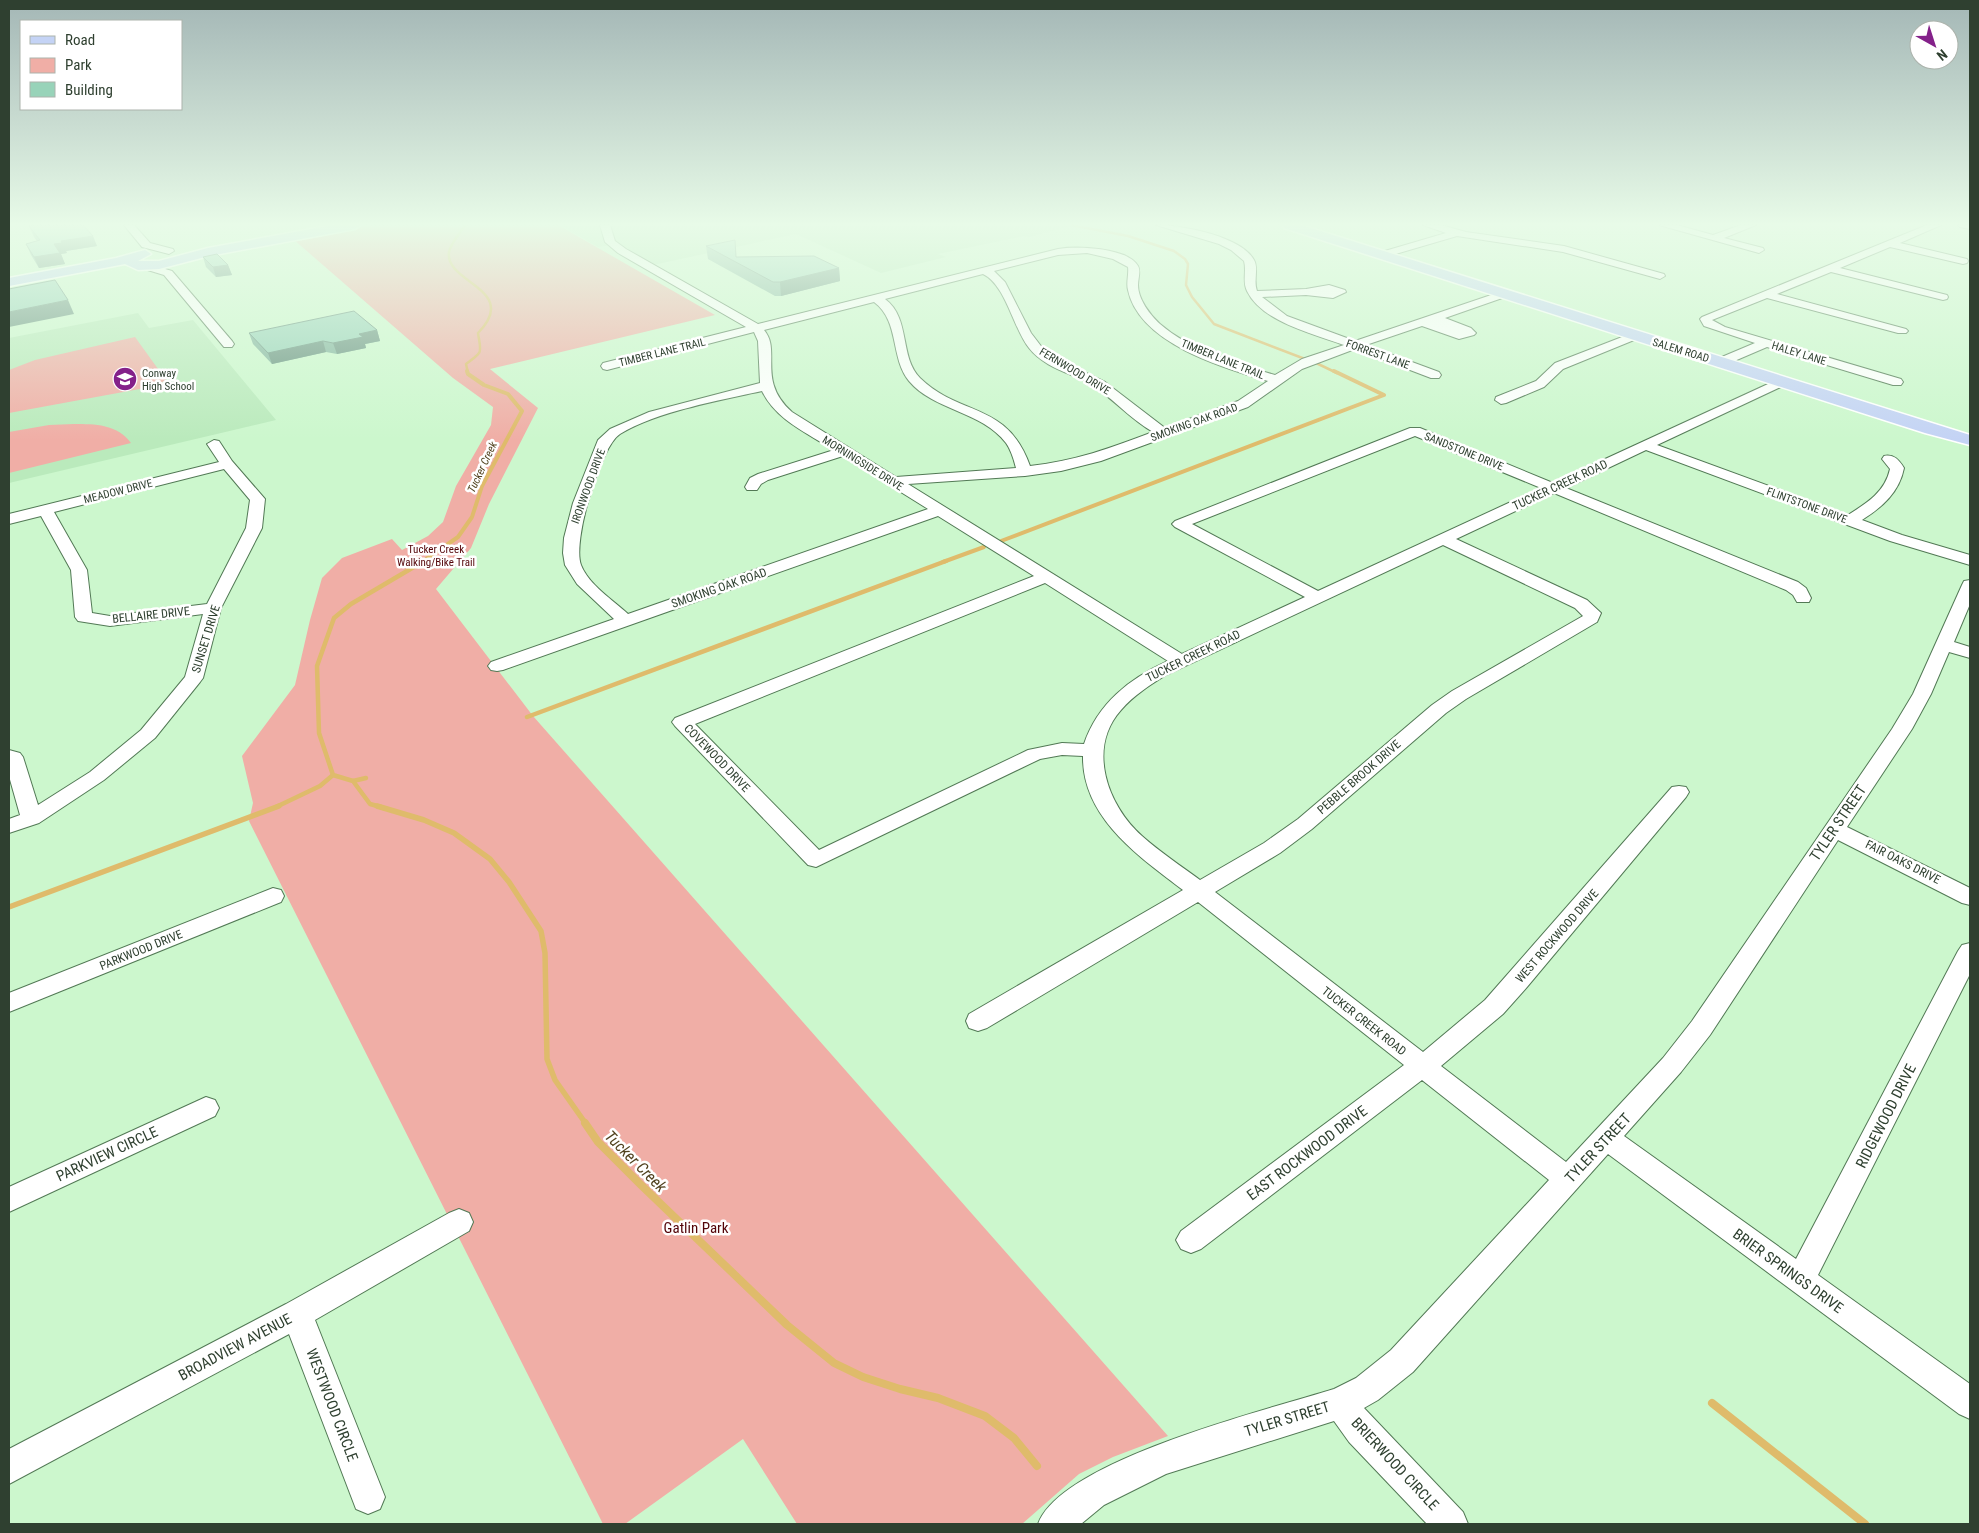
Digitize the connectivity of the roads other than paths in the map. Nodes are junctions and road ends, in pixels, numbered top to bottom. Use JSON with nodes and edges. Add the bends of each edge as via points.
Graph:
{"nodes":[{"id":1,"x":188,"y":297,"type":"edge"},
{"id":2,"x":701,"y":297,"type":"edge"},
{"id":3,"x":882,"y":297,"type":"edge"},
{"id":4,"x":1008,"y":297,"type":"edge"},
{"id":5,"x":1135,"y":297,"type":"edge"},
{"id":6,"x":1256,"y":297,"type":"edge"},
{"id":7,"x":1496,"y":297,"type":"edge"},
{"id":8,"x":1512,"y":297,"type":"edge"},
{"id":9,"x":1760,"y":297,"type":"edge"},
{"id":10,"x":1775,"y":297,"type":"edge"},
{"id":11,"x":876,"y":298,"type":"junction"},
{"id":12,"x":756,"y":328,"type":"junction"},
{"id":13,"x":1902,"y":331,"type":"dead end"},
{"id":14,"x":1635,"y":336,"type":"junction"},
{"id":15,"x":1765,"y":343,"type":"junction"},
{"id":16,"x":228,"y":344,"type":"dead end"},
{"id":17,"x":1354,"y":345,"type":"junction"},
{"id":18,"x":1720,"y":362,"type":"junction"},
{"id":19,"x":607,"y":366,"type":"dead end"},
{"id":20,"x":1434,"y":375,"type":"dead end"},
{"id":21,"x":1276,"y":379,"type":"junction"},
{"id":22,"x":1781,"y":382,"type":"junction"},
{"id":23,"x":1897,"y":382,"type":"dead end"},
{"id":24,"x":765,"y":386,"type":"junction"},
{"id":25,"x":1501,"y":400,"type":"dead end"},
{"id":26,"x":1164,"y":434,"type":"junction"},
{"id":27,"x":1969,"y":441,"type":"edge"},
{"id":28,"x":214,"y":444,"type":"dead end"},
{"id":29,"x":1645,"y":445,"type":"junction"},
{"id":30,"x":845,"y":451,"type":"junction"},
{"id":31,"x":1889,"y":459,"type":"dead end"},
{"id":32,"x":227,"y":464,"type":"junction"},
{"id":33,"x":1024,"y":472,"type":"junction"},
{"id":34,"x":894,"y":481,"type":"junction"},
{"id":35,"x":752,"y":487,"type":"dead end"},
{"id":36,"x":1554,"y":488,"type":"junction"},
{"id":37,"x":45,"y":510,"type":"junction"},
{"id":38,"x":940,"y":510,"type":"junction"},
{"id":39,"x":9,"y":519,"type":"edge"},
{"id":40,"x":1850,"y":521,"type":"junction"},
{"id":41,"x":1443,"y":539,"type":"junction"},
{"id":42,"x":1970,"y":560,"type":"edge"},
{"id":43,"x":1046,"y":577,"type":"junction"},
{"id":44,"x":1970,"y":585,"type":"edge"},
{"id":45,"x":1317,"y":598,"type":"junction"},
{"id":46,"x":1803,"y":598,"type":"dead end"},
{"id":47,"x":213,"y":608,"type":"junction"},
{"id":48,"x":626,"y":620,"type":"junction"},
{"id":49,"x":1944,"y":645,"type":"junction"},
{"id":50,"x":1970,"y":653,"type":"edge"},
{"id":51,"x":1181,"y":661,"type":"junction"},
{"id":52,"x":497,"y":666,"type":"dead end"},
{"id":53,"x":1093,"y":751,"type":"junction"},
{"id":54,"x":9,"y":756,"type":"edge"},
{"id":55,"x":1679,"y":792,"type":"dead end"},
{"id":56,"x":32,"y":818,"type":"junction"},
{"id":57,"x":9,"y":826,"type":"edge"},
{"id":58,"x":1834,"y":829,"type":"junction"},
{"id":59,"x":1199,"y":892,"type":"junction"},
{"id":60,"x":273,"y":896,"type":"dead end"},
{"id":61,"x":1970,"y":897,"type":"edge"},
{"id":62,"x":1970,"y":951,"type":"edge"},
{"id":63,"x":9,"y":1003,"type":"edge"},
{"id":64,"x":978,"y":1021,"type":"dead end"},
{"id":65,"x":1422,"y":1066,"type":"junction"},
{"id":66,"x":206,"y":1108,"type":"dead end"},
{"id":67,"x":1606,"y":1138,"type":"junction"},
{"id":68,"x":1568,"y":1179,"type":"junction"},
{"id":69,"x":9,"y":1200,"type":"edge"},
{"id":70,"x":459,"y":1222,"type":"dead end"},
{"id":71,"x":1191,"y":1240,"type":"dead end"},
{"id":72,"x":1800,"y":1280,"type":"junction"},
{"id":73,"x":297,"y":1314,"type":"junction"},
{"id":74,"x":1340,"y":1403,"type":"junction"},
{"id":75,"x":1970,"y":1403,"type":"edge"},
{"id":76,"x":9,"y":1467,"type":"edge"},
{"id":77,"x":368,"y":1497,"type":"dead end"},
{"id":78,"x":1055,"y":1524,"type":"edge"},
{"id":79,"x":1451,"y":1524,"type":"edge"}],
"edges":[{"from":1,"to":16,"type":"street"},
{"from":2,"to":12,"type":"street"},
{"from":3,"to":11,"type":"street","name":"TIMBER LANE TRAIL"},
{"from":4,"to":26,"type":"street","name":"FERNWOOD DRIVE","via":[[1036,348],[1100,385],[1144,422]]},
{"from":5,"to":21,"type":"street","name":"TIMBER LANE TRAIL","via":[[1151,321],[1178,341]]},
{"from":6,"to":17,"type":"street","name":"FORREST LANE","via":[[1283,318]]},
{"from":7,"to":17,"type":"street","name":"SMOKING OAK ROAD"},
{"from":8,"to":14,"type":"main road","name":"SALEM ROAD"},
{"from":9,"to":15,"type":"street","name":"HALEY LANE","via":[[1706,319],[1714,327]]},
{"from":10,"to":13,"type":"street"},
{"from":11,"to":12,"type":"street","name":"TIMBER LANE TRAIL"},
{"from":11,"to":33,"type":"street","via":[[889,308],[894,318],[907,367],[914,379],[1000,429],[1014,446]]},
{"from":12,"to":19,"type":"street","name":"TIMBER LANE TRAIL"},
{"from":12,"to":24,"type":"street","name":"MORNINGSIDE DRIVE","via":[[764,341]]},
{"from":14,"to":18,"type":"main road","name":"SALEM ROAD"},
{"from":14,"to":25,"type":"street","via":[[1559,366],[1540,384]]},
{"from":15,"to":18,"type":"street"},
{"from":15,"to":23,"type":"street","name":"HALEY LANE"},
{"from":17,"to":20,"type":"street","name":"FORREST LANE"},
{"from":17,"to":21,"type":"street","name":"SMOKING OAK ROAD","via":[[1306,362]]},
{"from":18,"to":22,"type":"main road","name":"SALEM ROAD"},
{"from":21,"to":26,"type":"street","name":"SMOKING OAK ROAD","via":[[1244,404]]},
{"from":22,"to":27,"type":"main road","name":"SALEM ROAD"},
{"from":22,"to":29,"type":"street","name":"TUCKER CREEK ROAD"},
{"from":24,"to":30,"type":"street","name":"MORNINGSIDE DRIVE","via":[[779,409]]},
{"from":24,"to":48,"type":"street","name":"IRONWOOD DRIVE","via":[[638,420],[616,429],[605,440],[571,533],[570,556],[580,576]]},
{"from":26,"to":33,"type":"street","name":"SMOKING OAK ROAD","via":[[1078,463]]},
{"from":28,"to":32,"type":"street","name":"SUNSET DRIVE"},
{"from":29,"to":36,"type":"street","name":"TUCKER CREEK ROAD"},
{"from":29,"to":40,"type":"street","name":"FLINTSTONE DRIVE"},
{"from":30,"to":34,"type":"street","name":"MORNINGSIDE DRIVE"},
{"from":30,"to":35,"type":"street","via":[[763,477]]},
{"from":31,"to":40,"type":"street","via":[[1896,468],[1896,474],[1885,494],[1871,508]]},
{"from":32,"to":37,"type":"street","name":"MEADOW DRIVE"},
{"from":32,"to":47,"type":"street","name":"SUNSET DRIVE","via":[[258,499],[254,528]]},
{"from":33,"to":34,"type":"street","name":"SMOKING OAK ROAD"},
{"from":34,"to":38,"type":"street","name":"MORNINGSIDE DRIVE"},
{"from":36,"to":41,"type":"street","name":"TUCKER CREEK ROAD"},
{"from":36,"to":45,"type":"street","name":"SANDSTONE DRIVE","via":[[1415,431],[1180,524]]},
{"from":36,"to":46,"type":"street","name":"SANDSTONE DRIVE","via":[[1792,586]]},
{"from":37,"to":39,"type":"street","name":"MEADOW DRIVE"},
{"from":37,"to":47,"type":"street","name":"BELLAIRE DRIVE","via":[[79,570],[84,617],[110,621]]},
{"from":38,"to":43,"type":"street","name":"MORNINGSIDE DRIVE"},
{"from":38,"to":48,"type":"street","name":"SMOKING OAK ROAD"},
{"from":40,"to":42,"type":"street","name":"FLINTSTONE DRIVE"},
{"from":41,"to":45,"type":"street","name":"TUCKER CREEK ROAD"},
{"from":41,"to":59,"type":"street","name":"PEBBLE BROOK DRIVE","via":[[1581,604],[1592,614],[1591,618],[1459,695],[1289,837]]},
{"from":43,"to":51,"type":"street","name":"MORNINGSIDE DRIVE"},
{"from":43,"to":53,"type":"street","name":"COVEWOOD DRIVE","via":[[682,722],[816,860],[1035,754],[1062,749]]},
{"from":44,"to":49,"type":"street","name":"TYLER STREET"},
{"from":45,"to":51,"type":"street","name":"TUCKER CREEK ROAD"},
{"from":47,"to":56,"type":"street","name":"SUNSET DRIVE","via":[[194,678],[148,734],[98,776]]},
{"from":48,"to":52,"type":"street","name":"SMOKING OAK ROAD"},
{"from":49,"to":50,"type":"street"},
{"from":49,"to":58,"type":"street","name":"TYLER STREET","via":[[1902,729]]},
{"from":51,"to":53,"type":"street","name":"TUCKER CREEK ROAD","via":[[1141,681],[1124,694],[1100,725]]},
{"from":53,"to":59,"type":"street","name":"TUCKER CREEK ROAD","via":[[1093,768],[1099,787],[1118,824],[1133,840]]},
{"from":54,"to":56,"type":"street","via":[[13,757]]},
{"from":55,"to":65,"type":"street","name":"WEST ROCKWOOD DRIVE","via":[[1494,1007]]},
{"from":56,"to":57,"type":"street","name":"SUNSET DRIVE"},
{"from":58,"to":61,"type":"street","name":"FAIR OAKS DRIVE"},
{"from":58,"to":67,"type":"street","name":"TYLER STREET","via":[[1701,1028],[1660,1080]]},
{"from":59,"to":64,"type":"street","name":"PEBBLE BROOK DRIVE"},
{"from":59,"to":65,"type":"street","name":"TUCKER CREEK ROAD"},
{"from":60,"to":63,"type":"street","name":"PARKWOOD DRIVE"},
{"from":62,"to":72,"type":"street","name":"RIDGEWOOD DRIVE"},
{"from":65,"to":68,"type":"street","name":"TUCKER CREEK ROAD"},
{"from":65,"to":71,"type":"street","name":"EAST ROCKWOOD DRIVE"},
{"from":66,"to":69,"type":"street","name":"PARKVIEW CIRCLE"},
{"from":67,"to":68,"type":"street","name":"TYLER STREET"},
{"from":67,"to":72,"type":"street","name":"BRIER SPRINGS DRIVE"},
{"from":68,"to":74,"type":"street","name":"TYLER STREET","via":[[1402,1362],[1368,1389]]},
{"from":70,"to":73,"type":"street","name":"BROADVIEW AVENUE"},
{"from":72,"to":75,"type":"street","name":"BRIER SPRINGS DRIVE"},
{"from":73,"to":76,"type":"street","name":"BROADVIEW AVENUE"},
{"from":73,"to":77,"type":"street","name":"WESTWOOD CIRCLE"},
{"from":74,"to":78,"type":"street","name":"TYLER STREET","via":[[1160,1459],[1092,1493]]},
{"from":74,"to":79,"type":"street","name":"BRIERWOOD CIRCLE"}]}
